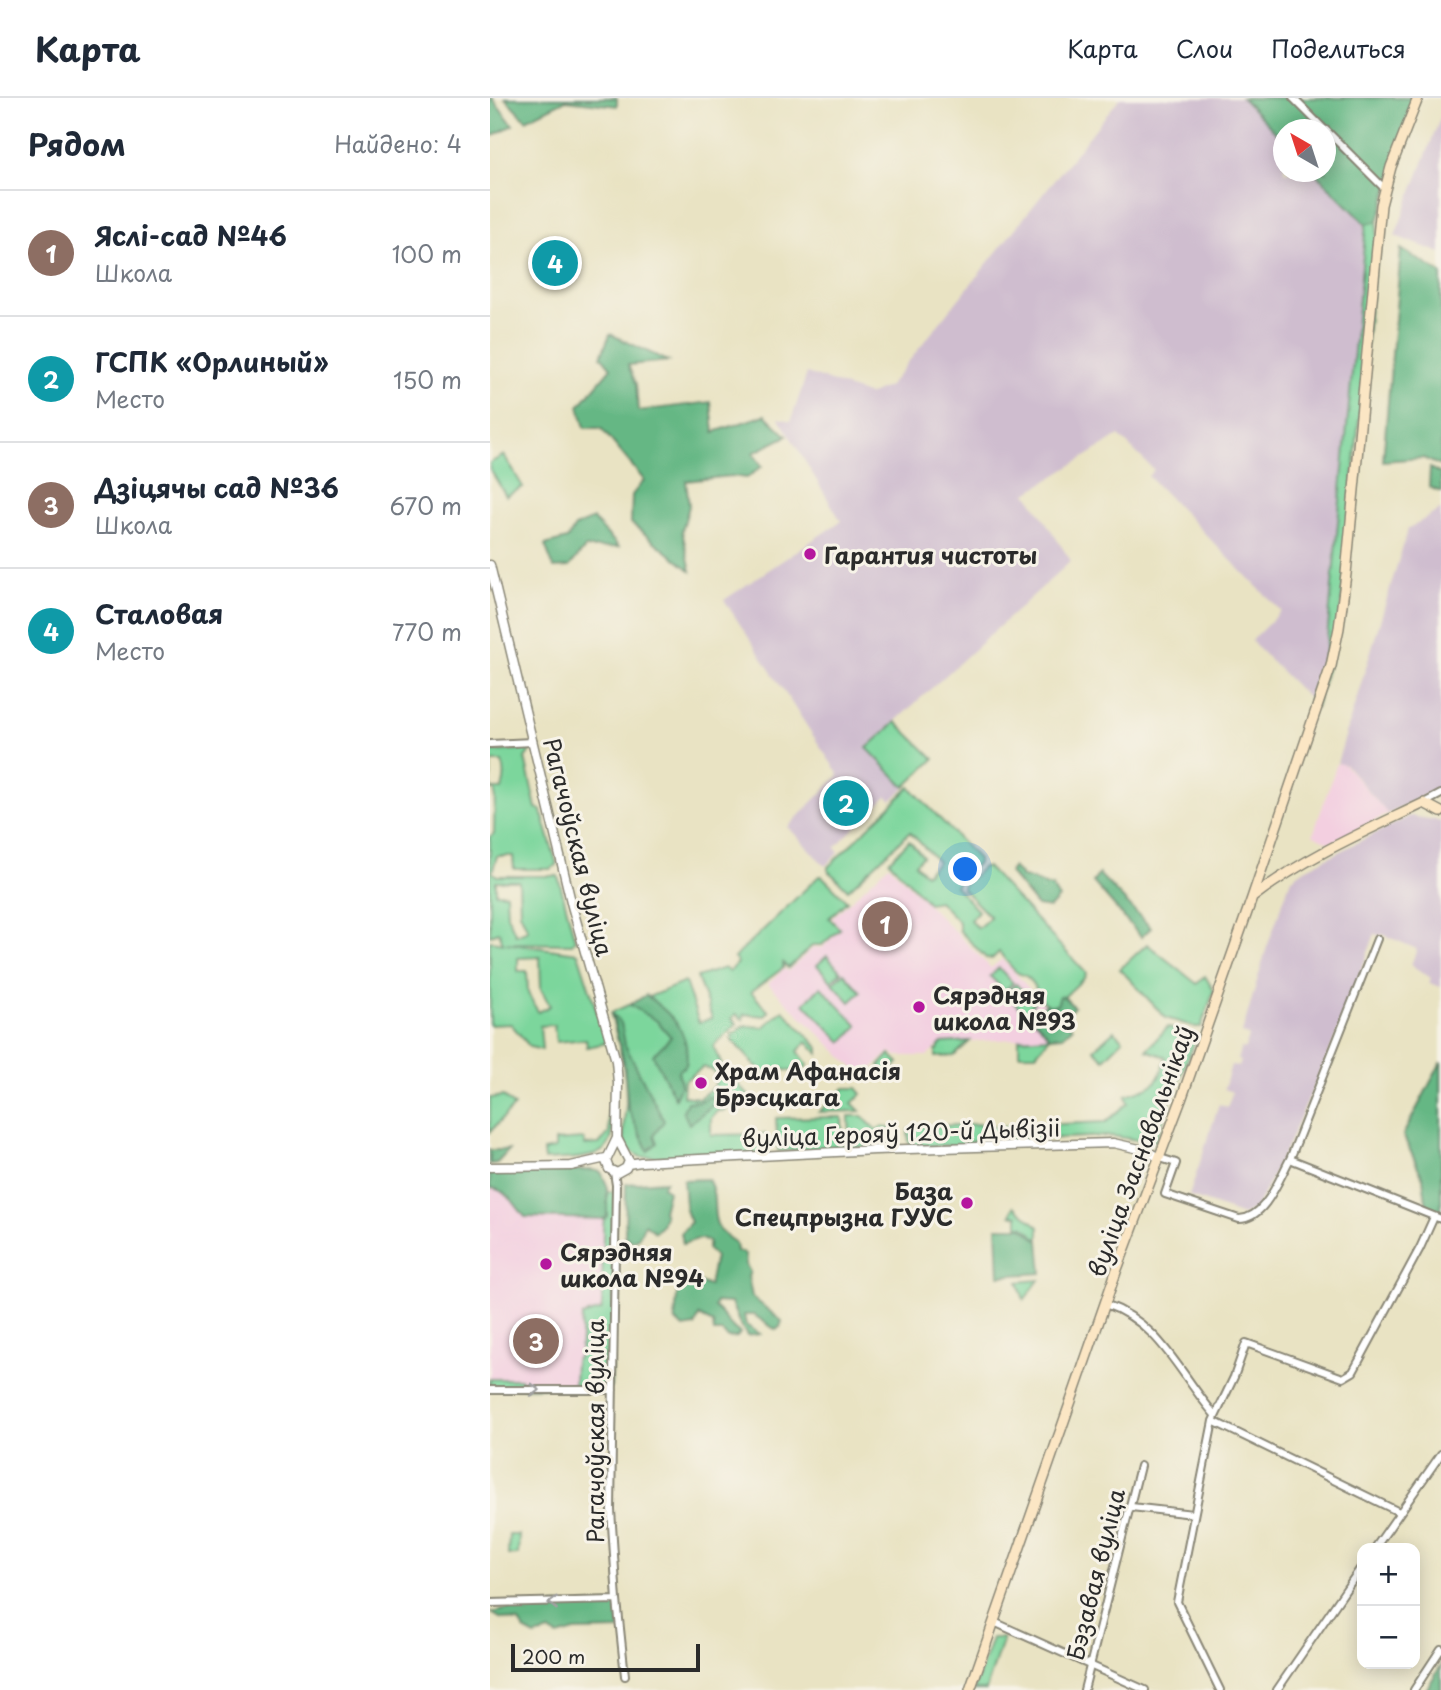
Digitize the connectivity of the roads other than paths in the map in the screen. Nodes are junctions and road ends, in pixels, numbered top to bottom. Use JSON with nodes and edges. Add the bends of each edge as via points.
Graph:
{"nodes":[{"id":1,"x":1293,"y":98,"type":"edge"},
{"id":2,"x":1418,"y":98,"type":"edge"},
{"id":3,"x":1314,"y":119,"type":"edge"},
{"id":4,"x":1336,"y":141,"type":"edge"},
{"id":5,"x":1385,"y":189,"type":"junction"},
{"id":6,"x":490,"y":565,"type":"edge"},
{"id":7,"x":533,"y":742,"type":"junction"},
{"id":8,"x":490,"y":744,"type":"edge"},
{"id":9,"x":1441,"y":794,"type":"edge"},
{"id":10,"x":1424,"y":803,"type":"junction"},
{"id":11,"x":1441,"y":812,"type":"edge"},
{"id":12,"x":1252,"y":898,"type":"junction"},
{"id":13,"x":1377,"y":939,"type":"dead end"},
{"id":14,"x":1160,"y":1158,"type":"junction"},
{"id":15,"x":1290,"y":1159,"type":"junction"},
{"id":16,"x":618,"y":1162,"type":"junction"},
{"id":17,"x":490,"y":1167,"type":"edge"},
{"id":18,"x":1438,"y":1218,"type":"edge"},
{"id":19,"x":1105,"y":1304,"type":"junction"},
{"id":20,"x":490,"y":1390,"type":"edge"},
{"id":21,"x":613,"y":1390,"type":"junction"},
{"id":22,"x":1214,"y":1418,"type":"junction"},
{"id":23,"x":1441,"y":1454,"type":"edge"},
{"id":24,"x":1140,"y":1466,"type":"dead end"},
{"id":25,"x":1131,"y":1507,"type":"junction"},
{"id":26,"x":1399,"y":1512,"type":"junction"},
{"id":27,"x":1193,"y":1514,"type":"junction"},
{"id":28,"x":1378,"y":1543,"type":"edge"},
{"id":29,"x":1357,"y":1573,"type":"edge"},
{"id":30,"x":617,"y":1600,"type":"junction"},
{"id":31,"x":490,"y":1603,"type":"edge"},
{"id":32,"x":994,"y":1622,"type":"junction"},
{"id":33,"x":1441,"y":1649,"type":"edge"},
{"id":34,"x":1091,"y":1665,"type":"junction"},
{"id":35,"x":625,"y":1676,"type":"dead end"},
{"id":36,"x":970,"y":1690,"type":"edge"},
{"id":37,"x":1084,"y":1690,"type":"edge"},
{"id":38,"x":1145,"y":1690,"type":"edge"},
{"id":39,"x":1220,"y":1690,"type":"edge"},
{"id":40,"x":1277,"y":1690,"type":"edge"},
{"id":41,"x":1414,"y":1690,"type":"edge"}],
"edges":[{"from":1,"to":3,"type":"street"},
{"from":2,"to":5,"type":"main road","name":"вуліца Заснавальнікаў"},
{"from":4,"to":5,"type":"street"},
{"from":5,"to":12,"type":"main road","name":"вуліца Заснавальнікаў","via":[[1378,221],[1339,628],[1331,666]]},
{"from":6,"to":7,"type":"street","name":"Рагачоўская вуліца"},
{"from":7,"to":8,"type":"street"},
{"from":7,"to":16,"type":"street","name":"Рагачоўская вуліца","via":[[575,918],[616,1061]]},
{"from":9,"to":10,"type":"street"},
{"from":10,"to":11,"type":"main road"},
{"from":10,"to":12,"type":"main road","via":[[1318,854]]},
{"from":12,"to":14,"type":"main road","name":"вуліца Заснавальнікаў"},
{"from":13,"to":15,"type":"street","name":"вуліца Заснавальнікаў"},
{"from":14,"to":15,"type":"street","name":"вуліца Заснавальнікаў","via":[[1176,1163],[1166,1194],[1239,1219],[1264,1204]]},
{"from":14,"to":16,"type":"street","name":"вуліца Герояў 120-й Дывізіі","via":[[1113,1143]]},
{"from":14,"to":19,"type":"main road","name":"вуліца Заснавальнікаў"},
{"from":15,"to":18,"type":"street"},
{"from":16,"to":17,"type":"street","name":"вуліца Герояў 120-й Дывізіі"},
{"from":16,"to":21,"type":"street","name":"Рагачоўская вуліца"},
{"from":18,"to":22,"type":"street","via":[[1349,1377],[1246,1343]]},
{"from":19,"to":22,"type":"street","via":[[1123,1310],[1173,1356]]},
{"from":19,"to":32,"type":"main road","name":"вуліца Заснавальнікаў"},
{"from":20,"to":21,"type":"street","one_way":true},
{"from":21,"to":30,"type":"street","name":"Рагачоўская вуліца","via":[[611,1510]]},
{"from":22,"to":26,"type":"street"},
{"from":22,"to":27,"type":"street"},
{"from":23,"to":26,"type":"street"},
{"from":24,"to":25,"type":"street","name":"Бэзавая вуліца"},
{"from":25,"to":27,"type":"street"},
{"from":25,"to":34,"type":"street","name":"Бэзавая вуліца"},
{"from":26,"to":28,"type":"street"},
{"from":27,"to":39,"type":"street","via":[[1177,1602]]},
{"from":29,"to":40,"type":"street"},
{"from":30,"to":31,"type":"street","one_way":true},
{"from":30,"to":35,"type":"street","name":"Рагачоўская вуліца"},
{"from":32,"to":34,"type":"street"},
{"from":32,"to":36,"type":"main road","name":"вуліца Заснавальнікаў"},
{"from":33,"to":41,"type":"street"},
{"from":34,"to":37,"type":"street","name":"Бэзавая вуліца"},
{"from":34,"to":38,"type":"street"}]}
